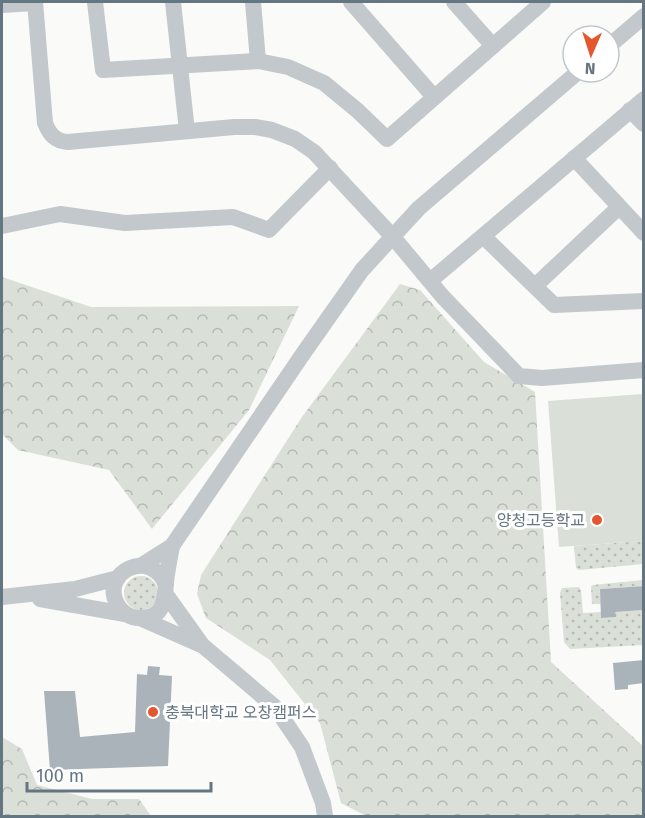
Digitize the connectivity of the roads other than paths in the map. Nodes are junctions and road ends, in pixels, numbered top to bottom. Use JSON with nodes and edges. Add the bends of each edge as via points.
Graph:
{"nodes":[{"id":1,"x":35,"y":2,"type":"edge"},
{"id":2,"x":95,"y":2,"type":"edge"},
{"id":3,"x":173,"y":2,"type":"edge"},
{"id":4,"x":253,"y":2,"type":"edge"},
{"id":5,"x":351,"y":2,"type":"edge"},
{"id":6,"x":454,"y":2,"type":"edge"},
{"id":7,"x":543,"y":2,"type":"edge"},
{"id":8,"x":2,"y":5,"type":"edge"},
{"id":9,"x":644,"y":16,"type":"edge"},
{"id":10,"x":621,"y":36,"type":"edge"},
{"id":11,"x":493,"y":46,"type":"junction"},
{"id":12,"x":258,"y":61,"type":"junction"},
{"id":13,"x":180,"y":66,"type":"junction"},
{"id":14,"x":564,"y":84,"type":"edge"},
{"id":15,"x":434,"y":97,"type":"junction"},
{"id":16,"x":644,"y":99,"type":"edge"},
{"id":17,"x":630,"y":110,"type":"junction"},
{"id":18,"x":644,"y":124,"type":"edge"},
{"id":19,"x":188,"y":131,"type":"junction"},
{"id":20,"x":574,"y":158,"type":"junction"},
{"id":21,"x":330,"y":168,"type":"junction"},
{"id":22,"x":619,"y":207,"type":"junction"},
{"id":23,"x":2,"y":226,"type":"edge"},
{"id":24,"x":644,"y":233,"type":"edge"},
{"id":25,"x":483,"y":236,"type":"junction"},
{"id":26,"x":393,"y":237,"type":"junction"},
{"id":27,"x":430,"y":281,"type":"junction"},
{"id":28,"x":535,"y":286,"type":"junction"},
{"id":29,"x":644,"y":301,"type":"edge"},
{"id":30,"x":644,"y":370,"type":"edge"},
{"id":31,"x":172,"y":546,"type":"junction"},
{"id":32,"x":142,"y":566,"type":"junction"},
{"id":33,"x":118,"y":578,"type":"junction"},
{"id":34,"x":166,"y":590,"type":"junction"},
{"id":35,"x":24,"y":596,"type":"junction"},
{"id":36,"x":2,"y":597,"type":"edge"},
{"id":37,"x":125,"y":614,"type":"junction"},
{"id":38,"x":142,"y":619,"type":"junction"},
{"id":39,"x":202,"y":645,"type":"junction"},
{"id":40,"x":325,"y":816,"type":"edge"}],
"edges":[{"from":1,"to":8,"type":"street"},
{"from":1,"to":19,"type":"street","via":[[45,123],[54,138],[68,142]]},
{"from":2,"to":13,"type":"street","via":[[103,70]]},
{"from":3,"to":13,"type":"street"},
{"from":4,"to":12,"type":"street"},
{"from":5,"to":15,"type":"street"},
{"from":6,"to":11,"type":"street"},
{"from":7,"to":11,"type":"street"},
{"from":9,"to":10,"type":"street"},
{"from":11,"to":15,"type":"street"},
{"from":12,"to":13,"type":"street"},
{"from":12,"to":15,"type":"street","via":[[288,67],[324,83],[387,139]]},
{"from":13,"to":19,"type":"street"},
{"from":14,"to":26,"type":"street","via":[[419,208]]},
{"from":16,"to":17,"type":"street"},
{"from":17,"to":18,"type":"street"},
{"from":17,"to":20,"type":"street"},
{"from":19,"to":21,"type":"street","via":[[255,127],[272,130],[295,139]]},
{"from":20,"to":22,"type":"street"},
{"from":20,"to":25,"type":"street"},
{"from":21,"to":23,"type":"street","via":[[269,230],[233,217],[125,224],[60,214]]},
{"from":21,"to":26,"type":"street"},
{"from":22,"to":24,"type":"street"},
{"from":22,"to":28,"type":"street"},
{"from":25,"to":27,"type":"street"},
{"from":25,"to":28,"type":"street"},
{"from":26,"to":27,"type":"street"},
{"from":26,"to":31,"type":"street","via":[[362,270],[304,351]]},
{"from":27,"to":30,"type":"street","via":[[519,376],[542,378]]},
{"from":28,"to":29,"type":"street","via":[[554,305]]},
{"from":31,"to":32,"type":"street"},
{"from":31,"to":34,"type":"street"},
{"from":32,"to":33,"type":"street","via":[[125,570]]},
{"from":32,"to":34,"type":"street","via":[[157,571]]},
{"from":33,"to":35,"type":"street"},
{"from":33,"to":37,"type":"street","via":[[113,591]]},
{"from":34,"to":38,"type":"street","via":[[158,612]]},
{"from":34,"to":39,"type":"street"},
{"from":35,"to":36,"type":"street"},
{"from":35,"to":37,"type":"street"},
{"from":37,"to":38,"type":"street"},
{"from":38,"to":39,"type":"street"},
{"from":39,"to":40,"type":"street","via":[[275,706],[302,747]]}]}
